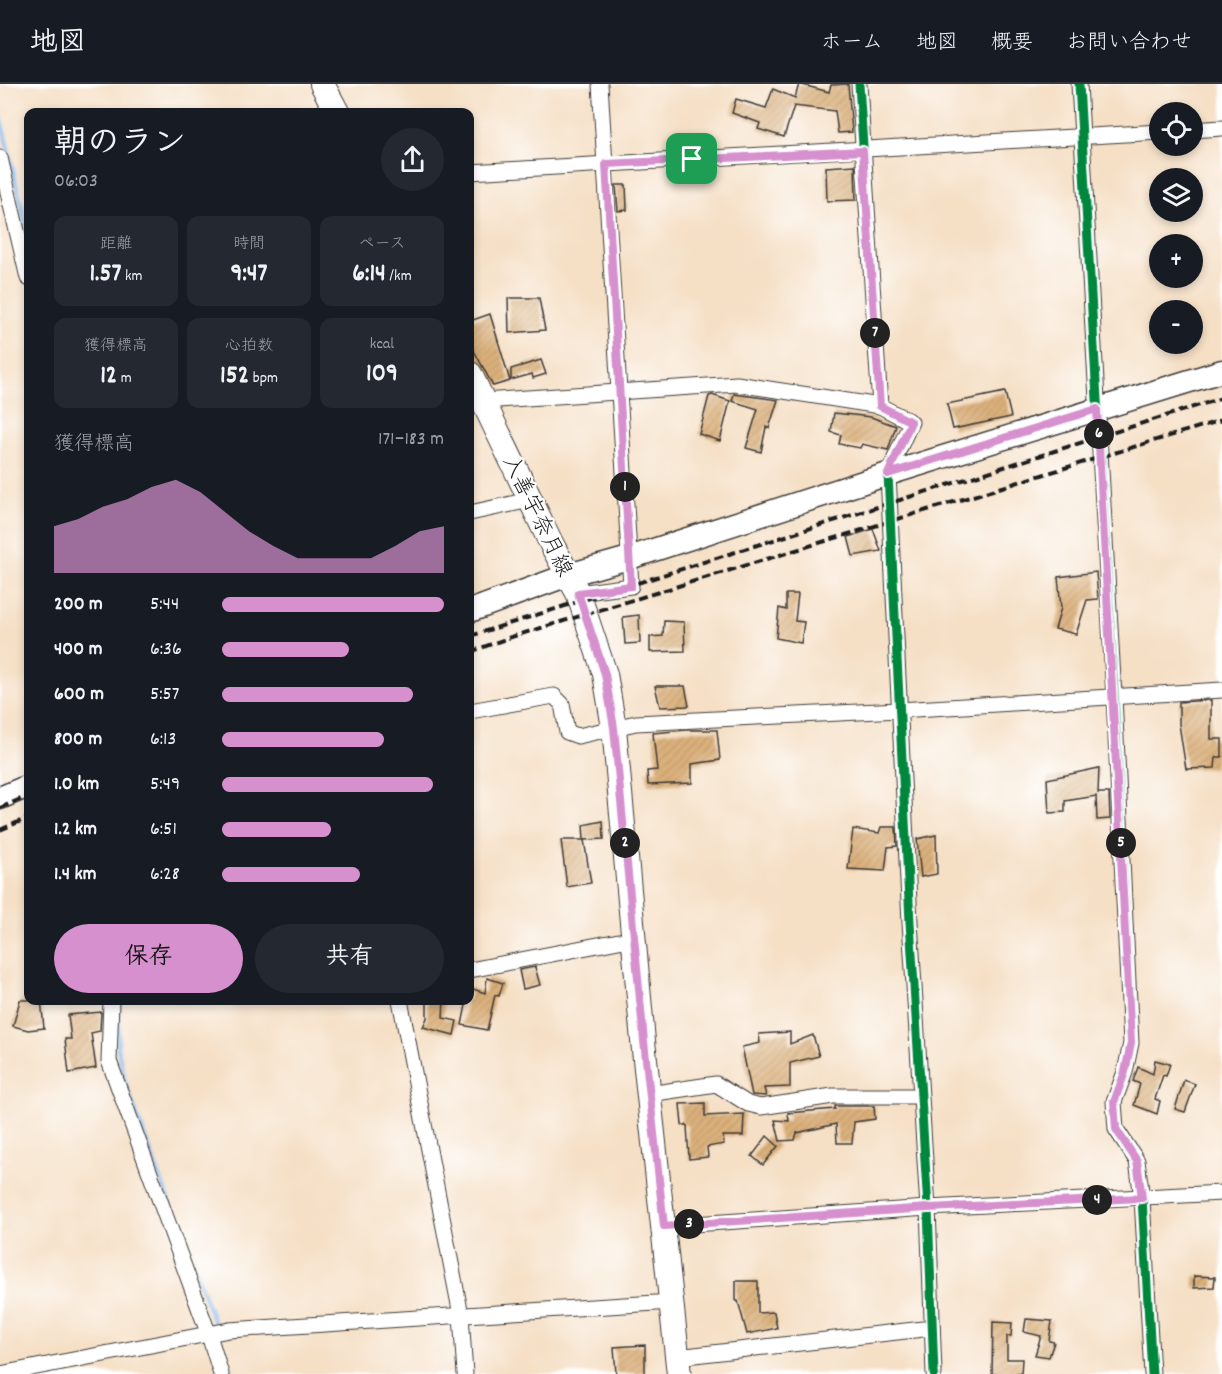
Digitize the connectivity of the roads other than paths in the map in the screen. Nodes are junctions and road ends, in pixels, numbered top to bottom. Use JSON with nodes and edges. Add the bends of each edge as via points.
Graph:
{"nodes":[{"id":1,"x":322,"y":84,"type":"edge"},
{"id":2,"x":600,"y":84,"type":"edge"},
{"id":3,"x":859,"y":84,"type":"edge"},
{"id":4,"x":1079,"y":84,"type":"edge"},
{"id":5,"x":334,"y":108,"type":"edge"},
{"id":6,"x":1222,"y":128,"type":"edge"},
{"id":7,"x":1203,"y":129,"type":"edge"},
{"id":8,"x":1149,"y":133,"type":"edge"},
{"id":9,"x":1082,"y":136,"type":"junction"},
{"id":10,"x":863,"y":151,"type":"junction"},
{"id":11,"x":0,"y":158,"type":"edge"},
{"id":12,"x":606,"y":164,"type":"junction"},
{"id":13,"x":474,"y":172,"type":"edge"},
{"id":14,"x":24,"y":261,"type":"edge"},
{"id":15,"x":1222,"y":371,"type":"edge"},
{"id":16,"x":474,"y":382,"type":"edge"},
{"id":17,"x":620,"y":393,"type":"junction"},
{"id":18,"x":483,"y":400,"type":"junction"},
{"id":19,"x":880,"y":406,"type":"junction"},
{"id":20,"x":1097,"y":409,"type":"junction"},
{"id":21,"x":888,"y":474,"type":"junction"},
{"id":22,"x":530,"y":500,"type":"junction"},
{"id":23,"x":474,"y":512,"type":"edge"},
{"id":24,"x":629,"y":558,"type":"junction"},
{"id":25,"x":573,"y":584,"type":"junction"},
{"id":26,"x":474,"y":609,"type":"edge"},
{"id":27,"x":1222,"y":690,"type":"edge"},
{"id":28,"x":1114,"y":697,"type":"junction"},
{"id":29,"x":474,"y":710,"type":"edge"},
{"id":30,"x":899,"y":710,"type":"junction"},
{"id":31,"x":614,"y":728,"type":"junction"},
{"id":32,"x":24,"y":788,"type":"edge"},
{"id":33,"x":0,"y":798,"type":"edge"},
{"id":34,"x":634,"y":938,"type":"junction"},
{"id":35,"x":474,"y":969,"type":"edge"},
{"id":36,"x":111,"y":1005,"type":"edge"},
{"id":37,"x":401,"y":1005,"type":"edge"},
{"id":38,"x":649,"y":1094,"type":"junction"},
{"id":39,"x":920,"y":1096,"type":"junction"},
{"id":40,"x":1222,"y":1193,"type":"edge"},
{"id":41,"x":1142,"y":1198,"type":"junction"},
{"id":42,"x":928,"y":1208,"type":"junction"},
{"id":43,"x":664,"y":1226,"type":"junction"},
{"id":44,"x":672,"y":1302,"type":"junction"},
{"id":45,"x":461,"y":1315,"type":"junction"},
{"id":46,"x":932,"y":1328,"type":"junction"},
{"id":47,"x":209,"y":1335,"type":"junction"},
{"id":48,"x":678,"y":1365,"type":"edge"},
{"id":49,"x":0,"y":1374,"type":"edge"},
{"id":50,"x":221,"y":1374,"type":"edge"},
{"id":51,"x":465,"y":1374,"type":"edge"},
{"id":52,"x":934,"y":1374,"type":"edge"},
{"id":53,"x":1152,"y":1374,"type":"edge"}],
"edges":[{"from":1,"to":5,"type":"main road"},
{"from":2,"to":12,"type":"street"},
{"from":3,"to":10,"type":"street"},
{"from":4,"to":9,"type":"street"},
{"from":6,"to":7,"type":"street"},
{"from":8,"to":9,"type":"street"},
{"from":9,"to":10,"type":"street"},
{"from":9,"to":20,"type":"street"},
{"from":10,"to":12,"type":"street"},
{"from":10,"to":19,"type":"street"},
{"from":11,"to":14,"type":"street"},
{"from":12,"to":13,"type":"street"},
{"from":12,"to":17,"type":"street"},
{"from":15,"to":20,"type":"street"},
{"from":16,"to":18,"type":"main road","name":"入善宇奈月線"},
{"from":17,"to":18,"type":"street"},
{"from":17,"to":19,"type":"street","via":[[737,384]]},
{"from":17,"to":24,"type":"street"},
{"from":18,"to":22,"type":"main road","name":"入善宇奈月線"},
{"from":19,"to":21,"type":"street","via":[[911,422]]},
{"from":20,"to":21,"type":"street"},
{"from":20,"to":28,"type":"street"},
{"from":21,"to":24,"type":"street"},
{"from":21,"to":30,"type":"street"},
{"from":22,"to":23,"type":"street"},
{"from":22,"to":25,"type":"main road","name":"入善宇奈月線"},
{"from":24,"to":25,"type":"street"},
{"from":25,"to":26,"type":"street"},
{"from":25,"to":31,"type":"main road","name":"入善宇奈月線","via":[[605,674]]},
{"from":27,"to":28,"type":"street"},
{"from":28,"to":30,"type":"street"},
{"from":28,"to":41,"type":"street","via":[[1131,1043],[1114,1102],[1116,1129],[1137,1161]]},
{"from":29,"to":31,"type":"street","via":[[554,696],[562,704],[567,732],[578,736]]},
{"from":30,"to":31,"type":"street","via":[[636,723]]},
{"from":30,"to":39,"type":"street"},
{"from":31,"to":34,"type":"main road","name":"入善宇奈月線"},
{"from":32,"to":33,"type":"street"},
{"from":34,"to":35,"type":"street"},
{"from":34,"to":38,"type":"main road","name":"入善宇奈月線"},
{"from":36,"to":47,"type":"street","via":[[109,1061]]},
{"from":37,"to":45,"type":"street"},
{"from":38,"to":39,"type":"street","via":[[716,1084],[748,1104],[761,1107],[833,1096]]},
{"from":38,"to":43,"type":"main road","name":"入善宇奈月線"},
{"from":39,"to":42,"type":"street"},
{"from":40,"to":41,"type":"street"},
{"from":41,"to":42,"type":"street"},
{"from":41,"to":53,"type":"street"},
{"from":42,"to":43,"type":"street"},
{"from":42,"to":46,"type":"street"},
{"from":43,"to":44,"type":"main road","name":"入善宇奈月線"},
{"from":44,"to":45,"type":"street"},
{"from":44,"to":48,"type":"main road","name":"入善宇奈月線"},
{"from":45,"to":47,"type":"street","via":[[229,1330]]},
{"from":45,"to":51,"type":"street"},
{"from":46,"to":48,"type":"street"},
{"from":46,"to":52,"type":"street"},
{"from":47,"to":49,"type":"street"},
{"from":47,"to":50,"type":"street"}]}
